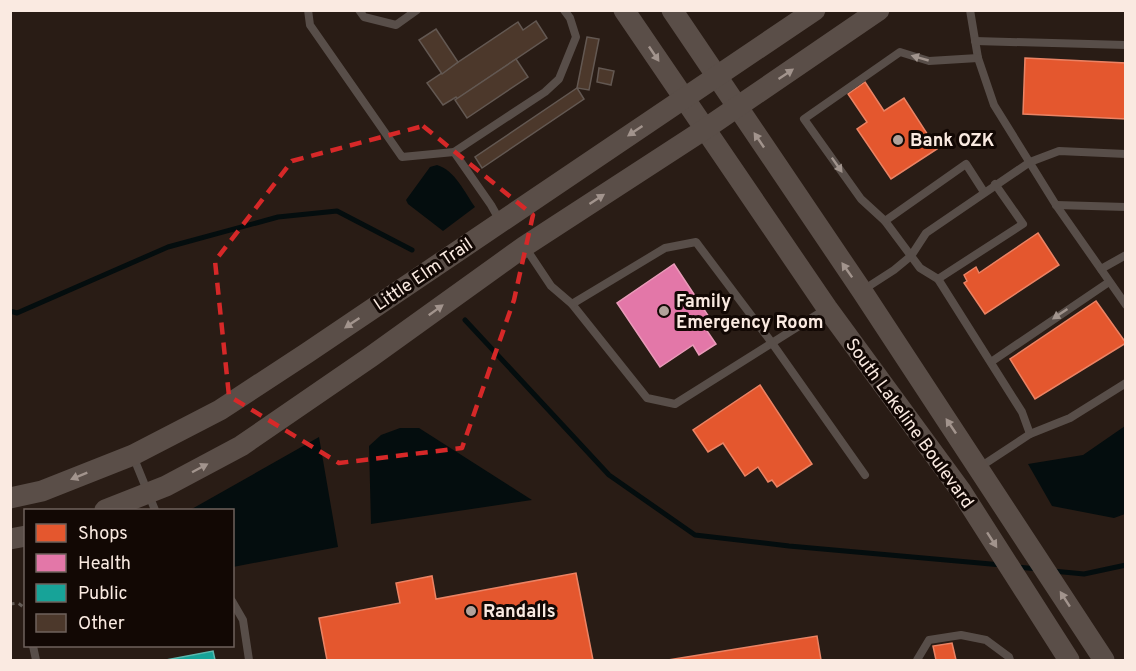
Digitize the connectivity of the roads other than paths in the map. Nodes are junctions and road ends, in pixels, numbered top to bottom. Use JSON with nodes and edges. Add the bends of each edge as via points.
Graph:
{"nodes":[{"id":1,"x":309,"y":10,"type":"edge"},
{"id":2,"x":359,"y":10,"type":"edge"},
{"id":3,"x":417,"y":10,"type":"edge"},
{"id":4,"x":564,"y":10,"type":"edge"},
{"id":5,"x":624,"y":10,"type":"edge"},
{"id":6,"x":672,"y":10,"type":"edge"},
{"id":7,"x":815,"y":10,"type":"edge"},
{"id":8,"x":879,"y":10,"type":"edge"},
{"id":9,"x":970,"y":10,"type":"edge"},
{"id":10,"x":975,"y":41,"type":"junction"},
{"id":11,"x":1125,"y":45,"type":"edge"},
{"id":12,"x":978,"y":58,"type":"junction"},
{"id":13,"x":716,"y":76,"type":"junction"},
{"id":14,"x":684,"y":98,"type":"junction"},
{"id":15,"x":738,"y":107,"type":"junction"},
{"id":16,"x":705,"y":129,"type":"junction"},
{"id":17,"x":454,"y":152,"type":"junction"},
{"id":18,"x":1125,"y":154,"type":"edge"},
{"id":19,"x":1030,"y":162,"type":"junction"},
{"id":20,"x":995,"y":184,"type":"junction"},
{"id":21,"x":984,"y":192,"type":"junction"},
{"id":22,"x":1056,"y":205,"type":"junction"},
{"id":23,"x":1125,"y":207,"type":"edge"},
{"id":24,"x":885,"y":221,"type":"junction"},
{"id":25,"x":500,"y":222,"type":"junction"},
{"id":26,"x":525,"y":246,"type":"junction"},
{"id":27,"x":1125,"y":255,"type":"edge"},
{"id":28,"x":911,"y":256,"type":"junction"},
{"id":29,"x":1101,"y":269,"type":"junction"},
{"id":30,"x":938,"y":279,"type":"junction"},
{"id":31,"x":1109,"y":282,"type":"junction"},
{"id":32,"x":862,"y":291,"type":"junction"},
{"id":33,"x":572,"y":304,"type":"junction"},
{"id":34,"x":1125,"y":305,"type":"edge"},
{"id":35,"x":827,"y":308,"type":"junction"},
{"id":36,"x":772,"y":343,"type":"junction"},
{"id":37,"x":991,"y":362,"type":"junction"},
{"id":38,"x":1125,"y":383,"type":"edge"},
{"id":39,"x":1030,"y":434,"type":"junction"},
{"id":40,"x":133,"y":455,"type":"junction"},
{"id":41,"x":981,"y":471,"type":"junction"},
{"id":42,"x":865,"y":475,"type":"dead end"},
{"id":43,"x":10,"y":498,"type":"edge"},
{"id":44,"x":151,"y":502,"type":"edge"},
{"id":45,"x":111,"y":509,"type":"edge"},
{"id":46,"x":234,"y":604,"type":"edge"},
{"id":47,"x":1101,"y":654,"type":"edge"},
{"id":48,"x":249,"y":660,"type":"edge"},
{"id":49,"x":916,"y":660,"type":"edge"},
{"id":50,"x":1010,"y":660,"type":"edge"},
{"id":51,"x":1069,"y":660,"type":"edge"}],
"edges":[{"from":1,"to":17,"type":"lane","via":[[310,25],[402,157]]},
{"from":2,"to":3,"type":"lane","via":[[364,17],[396,25]]},
{"from":4,"to":17,"type":"lane","via":[[576,38],[559,79]]},
{"from":5,"to":14,"type":"street","name":"South Lakeline Boulevard","one_way":true},
{"from":6,"to":13,"type":"street","name":"South Lakeline Boulevard"},
{"from":7,"to":13,"type":"street","name":"Little Elm Trail"},
{"from":15,"to":8,"type":"street","name":"Little Elm Trail","one_way":true},
{"from":9,"to":10,"type":"lane"},
{"from":10,"to":11,"type":"lane"},
{"from":10,"to":12,"type":"lane"},
{"from":12,"to":19,"type":"lane","via":[[994,105]]},
{"from":12,"to":24,"type":"lane","one_way":true,"via":[[929,61],[900,52],[804,119],[861,199]]},
{"from":13,"to":14,"type":"street","name":"Little Elm Trail"},
{"from":13,"to":15,"type":"street","name":"South Lakeline Boulevard"},
{"from":14,"to":16,"type":"street","name":"South Lakeline Boulevard"},
{"from":14,"to":25,"type":"street","name":"Little Elm Trail","one_way":true},
{"from":15,"to":16,"type":"street","name":"Little Elm Trail"},
{"from":32,"to":15,"type":"street","name":"South Lakeline Boulevard","one_way":true},
{"from":26,"to":16,"type":"street","name":"Little Elm Trail","one_way":true},
{"from":16,"to":35,"type":"street","name":"South Lakeline Boulevard"},
{"from":17,"to":25,"type":"lane"},
{"from":18,"to":19,"type":"lane","via":[[1059,150]]},
{"from":19,"to":20,"type":"lane"},
{"from":19,"to":22,"type":"lane"},
{"from":20,"to":21,"type":"lane"},
{"from":20,"to":30,"type":"lane","via":[[1023,224]]},
{"from":21,"to":24,"type":"lane","via":[[966,164]]},
{"from":21,"to":28,"type":"lane","via":[[926,233]]},
{"from":22,"to":23,"type":"lane"},
{"from":22,"to":29,"type":"lane"},
{"from":24,"to":28,"type":"lane"},
{"from":25,"to":40,"type":"street","name":"Little Elm Trail","one_way":true,"via":[[220,410]]},
{"from":26,"to":33,"type":"lane","via":[[551,286]]},
{"from":44,"to":26,"type":"street","name":"Little Elm Trail","one_way":true,"via":[[166,486],[242,446]]},
{"from":27,"to":29,"type":"lane"},
{"from":28,"to":30,"type":"lane","via":[[920,268]]},
{"from":28,"to":32,"type":"lane"},
{"from":29,"to":31,"type":"lane"},
{"from":30,"to":37,"type":"lane"},
{"from":31,"to":34,"type":"lane"},
{"from":31,"to":37,"type":"lane","one_way":true},
{"from":41,"to":32,"type":"street","name":"South Lakeline Boulevard","one_way":true},
{"from":33,"to":36,"type":"lane","via":[[647,398],[675,404]]},
{"from":33,"to":36,"type":"lane","via":[[665,248],[696,242]]},
{"from":35,"to":36,"type":"lane"},
{"from":35,"to":51,"type":"street","name":"South Lakeline Boulevard","one_way":true,"via":[[961,491]]},
{"from":36,"to":42,"type":"lane"},
{"from":37,"to":39,"type":"lane","via":[[1022,412]]},
{"from":38,"to":39,"type":"lane","via":[[1070,418]]},
{"from":39,"to":41,"type":"lane"},
{"from":40,"to":43,"type":"street","name":"Little Elm Trail","one_way":true,"via":[[42,491]]},
{"from":40,"to":44,"type":"lane"},
{"from":47,"to":41,"type":"street","name":"South Lakeline Boulevard","one_way":true},
{"from":44,"to":45,"type":"street","name":"Little Elm Trail"},
{"from":46,"to":48,"type":"lane","via":[[243,620]]},
{"from":49,"to":50,"type":"lane","via":[[929,640],[961,635],[986,640]]}]}
